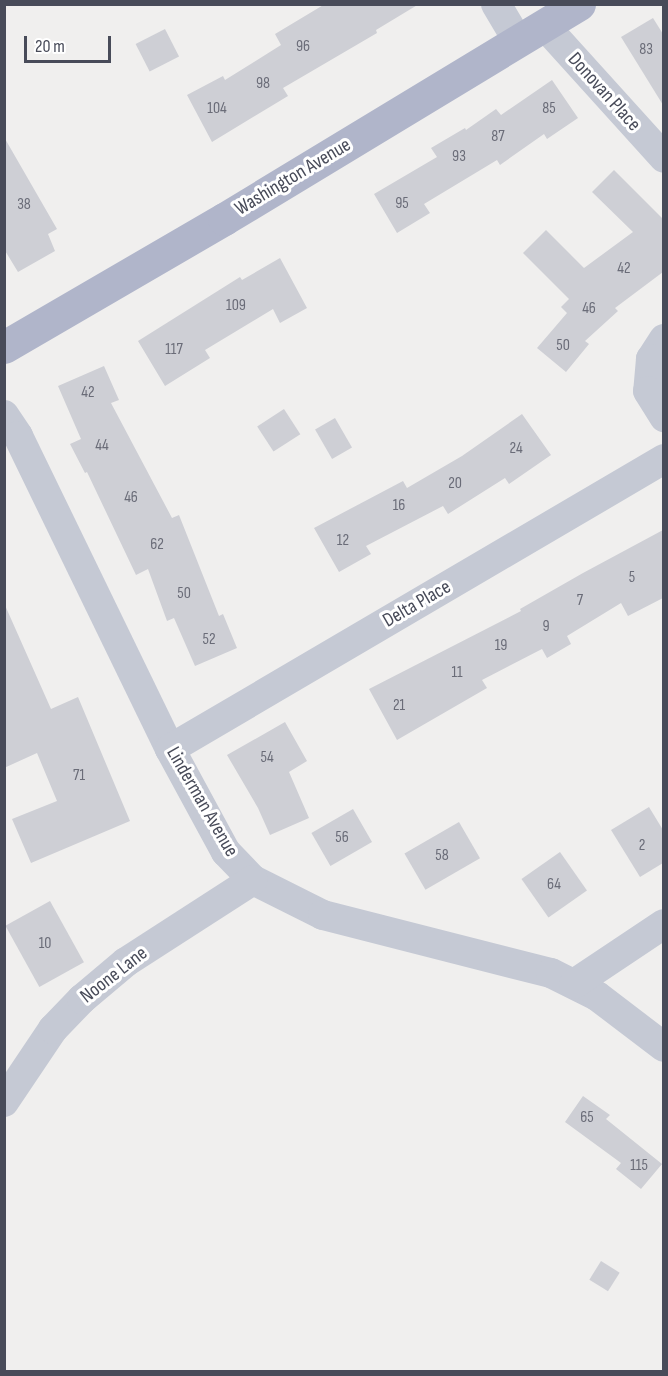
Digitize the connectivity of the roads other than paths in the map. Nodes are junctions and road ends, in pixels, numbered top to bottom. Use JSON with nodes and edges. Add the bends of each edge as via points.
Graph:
{"nodes":[{"id":1,"x":496,"y":4,"type":"edge"},
{"id":2,"x":579,"y":4,"type":"edge"},
{"id":3,"x":531,"y":33,"type":"junction"},
{"id":4,"x":663,"y":158,"type":"edge"},
{"id":5,"x":663,"y":339,"type":"edge"},
{"id":6,"x":4,"y":347,"type":"edge"},
{"id":7,"x":4,"y":415,"type":"edge"},
{"id":8,"x":663,"y":417,"type":"edge"},
{"id":9,"x":663,"y":459,"type":"edge"},
{"id":10,"x":170,"y":749,"type":"junction"},
{"id":11,"x":253,"y":880,"type":"junction"},
{"id":12,"x":663,"y":924,"type":"edge"},
{"id":13,"x":574,"y":984,"type":"junction"},
{"id":14,"x":663,"y":1047,"type":"edge"},
{"id":15,"x":4,"y":1102,"type":"edge"}],
"edges":[{"from":1,"to":3,"type":"street","name":"Donovan Place"},
{"from":2,"to":3,"type":"main road","name":"Washington Avenue"},
{"from":3,"to":4,"type":"street","name":"Donovan Place"},
{"from":3,"to":6,"type":"main road","name":"Washington Avenue"},
{"from":5,"to":8,"type":"street","via":[[651,359],[648,391]]},
{"from":7,"to":10,"type":"street","name":"Linderman Avenue","via":[[18,436]]},
{"from":9,"to":10,"type":"street","name":"Delta Place"},
{"from":10,"to":11,"type":"street","name":"Linderman Avenue","via":[[226,852]]},
{"from":11,"to":13,"type":"street","name":"Linderman Avenue","via":[[323,915],[551,973]]},
{"from":11,"to":15,"type":"street","name":"Noone Lane","via":[[126,962],[82,999],[53,1029]]},
{"from":12,"to":13,"type":"street"},
{"from":13,"to":14,"type":"street","name":"Linderman Avenue","via":[[597,996]]}]}
